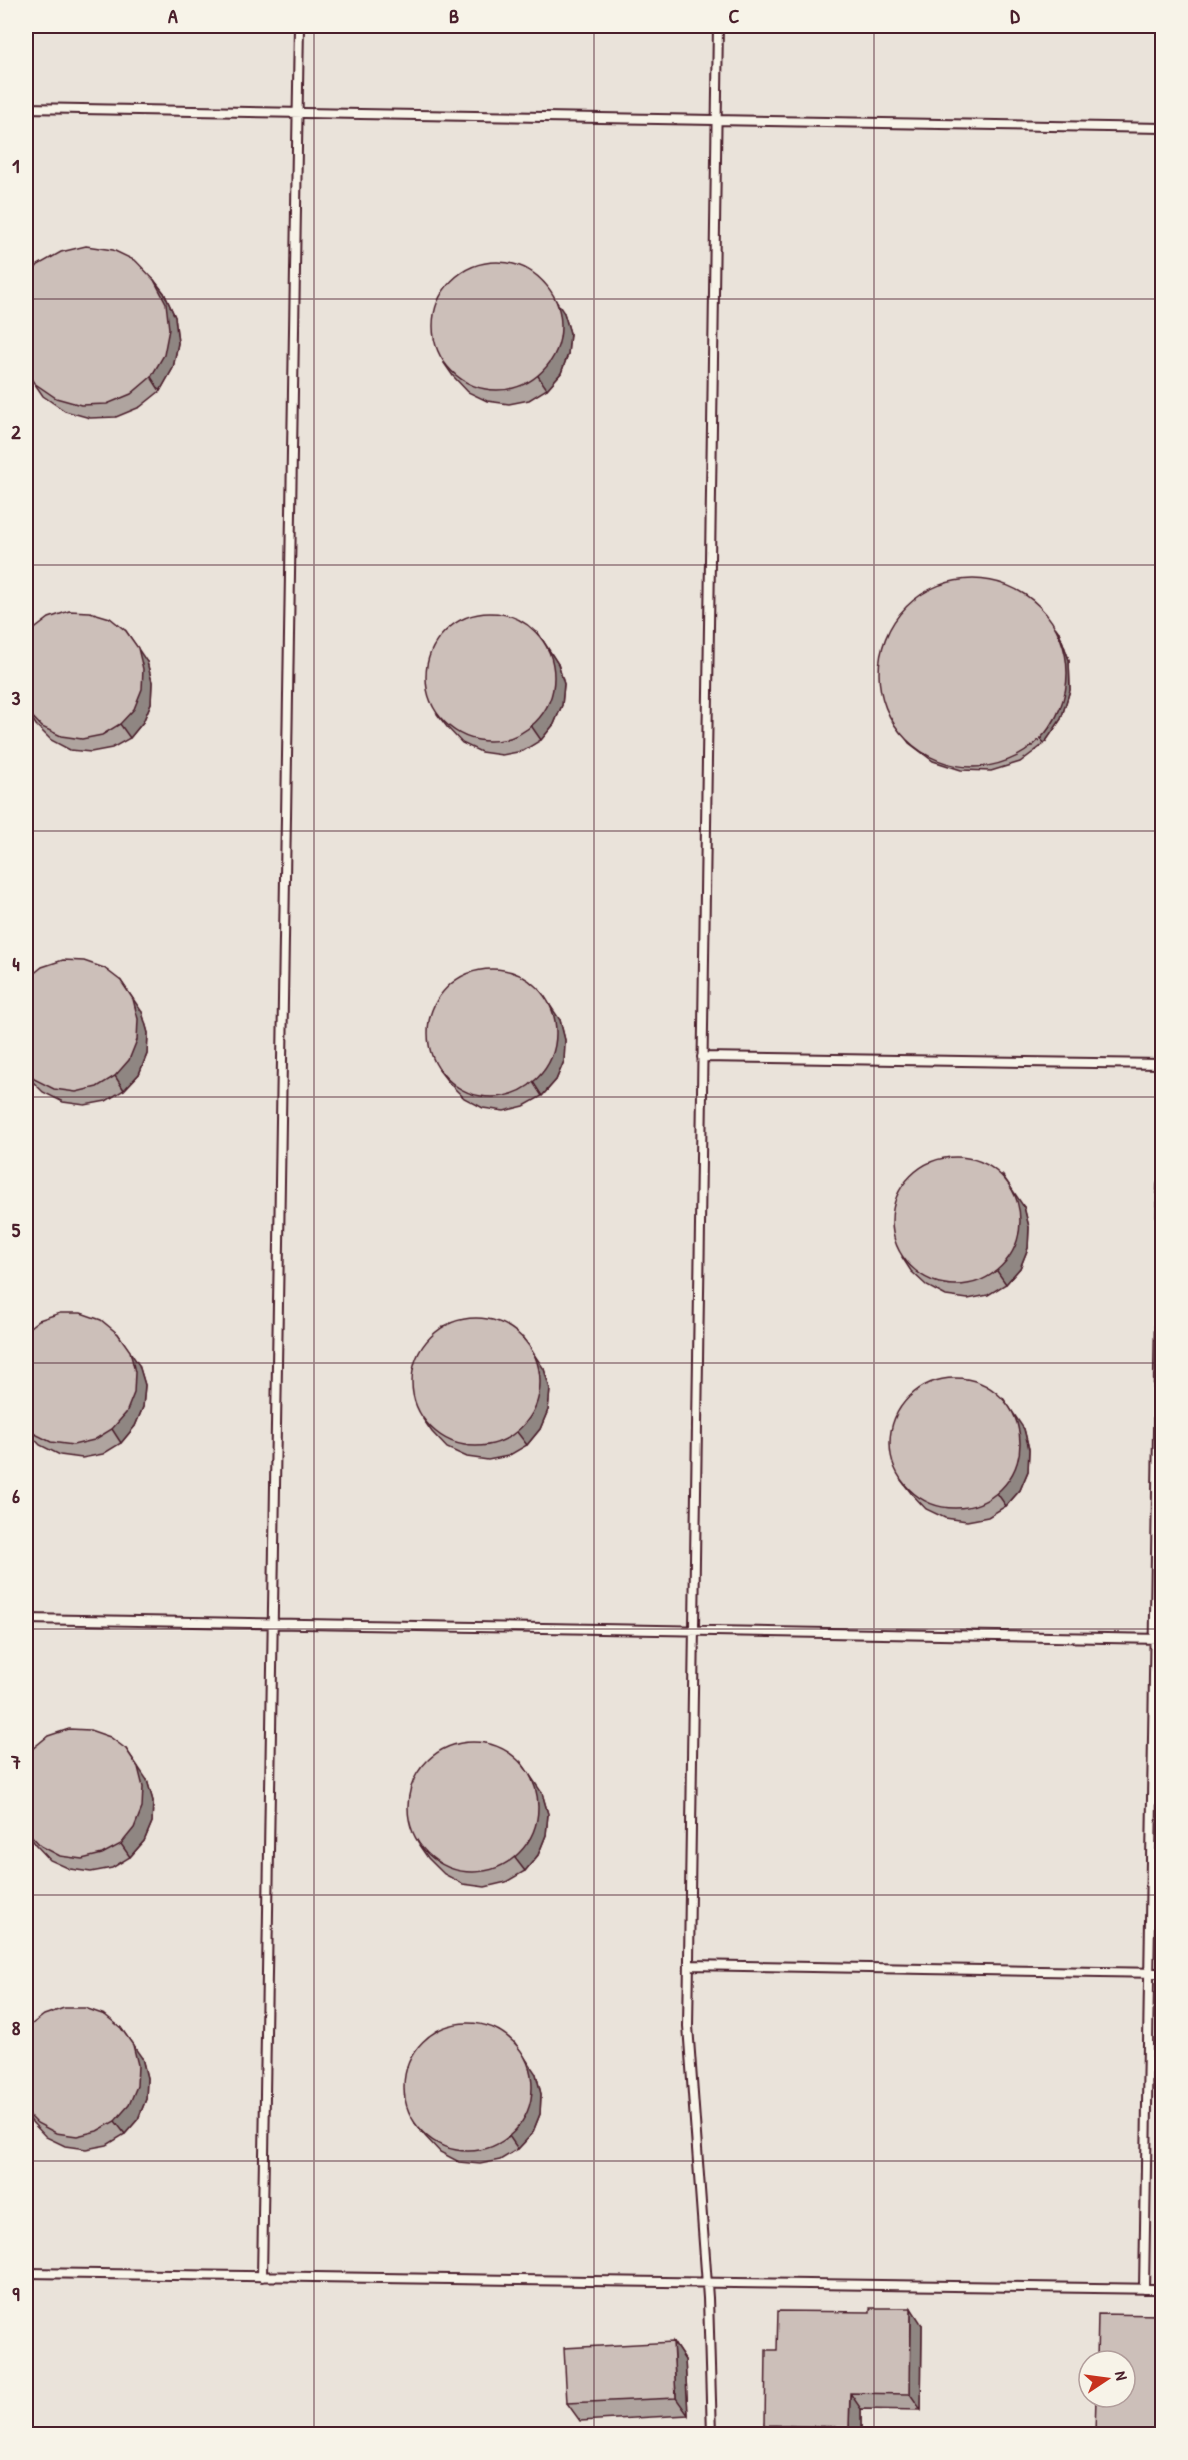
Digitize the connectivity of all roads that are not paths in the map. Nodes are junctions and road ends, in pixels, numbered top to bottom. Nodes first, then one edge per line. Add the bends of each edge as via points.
1 (299, 26) edge
2 (718, 26) edge
3 (26, 108) edge
4 (298, 113) junction
5 (716, 120) junction
6 (1162, 128) edge
7 (702, 1057) junction
8 (1162, 1064) edge
9 (1162, 1185) edge
10 (26, 1620) edge
11 (273, 1624) junction
12 (694, 1631) junction
13 (1159, 1639) edge
14 (689, 1965) junction
15 (1149, 1973) junction
16 (1162, 1973) edge
17 (26, 2273) edge
18 (262, 2277) junction
19 (707, 2283) junction
20 (1144, 2289) junction
21 (1162, 2289) edge
22 (712, 2434) edge

1 - 4 lane
2 - 5 lane
3 - 4 lane
4 - 5 lane
4 - 11 lane
5 - 6 lane
5 - 7 lane
7 - 8 lane
7 - 12 lane
9 - 13 lane
10 - 11 lane
11 - 12 lane
11 - 18 lane
12 - 13 lane
12 - 14 lane
13 - 15 lane
14 - 15 lane
14 - 19 lane via 690,2066
15 - 16 lane
15 - 20 lane
17 - 18 lane
18 - 19 lane
19 - 20 lane
19 - 22 lane
20 - 21 lane

